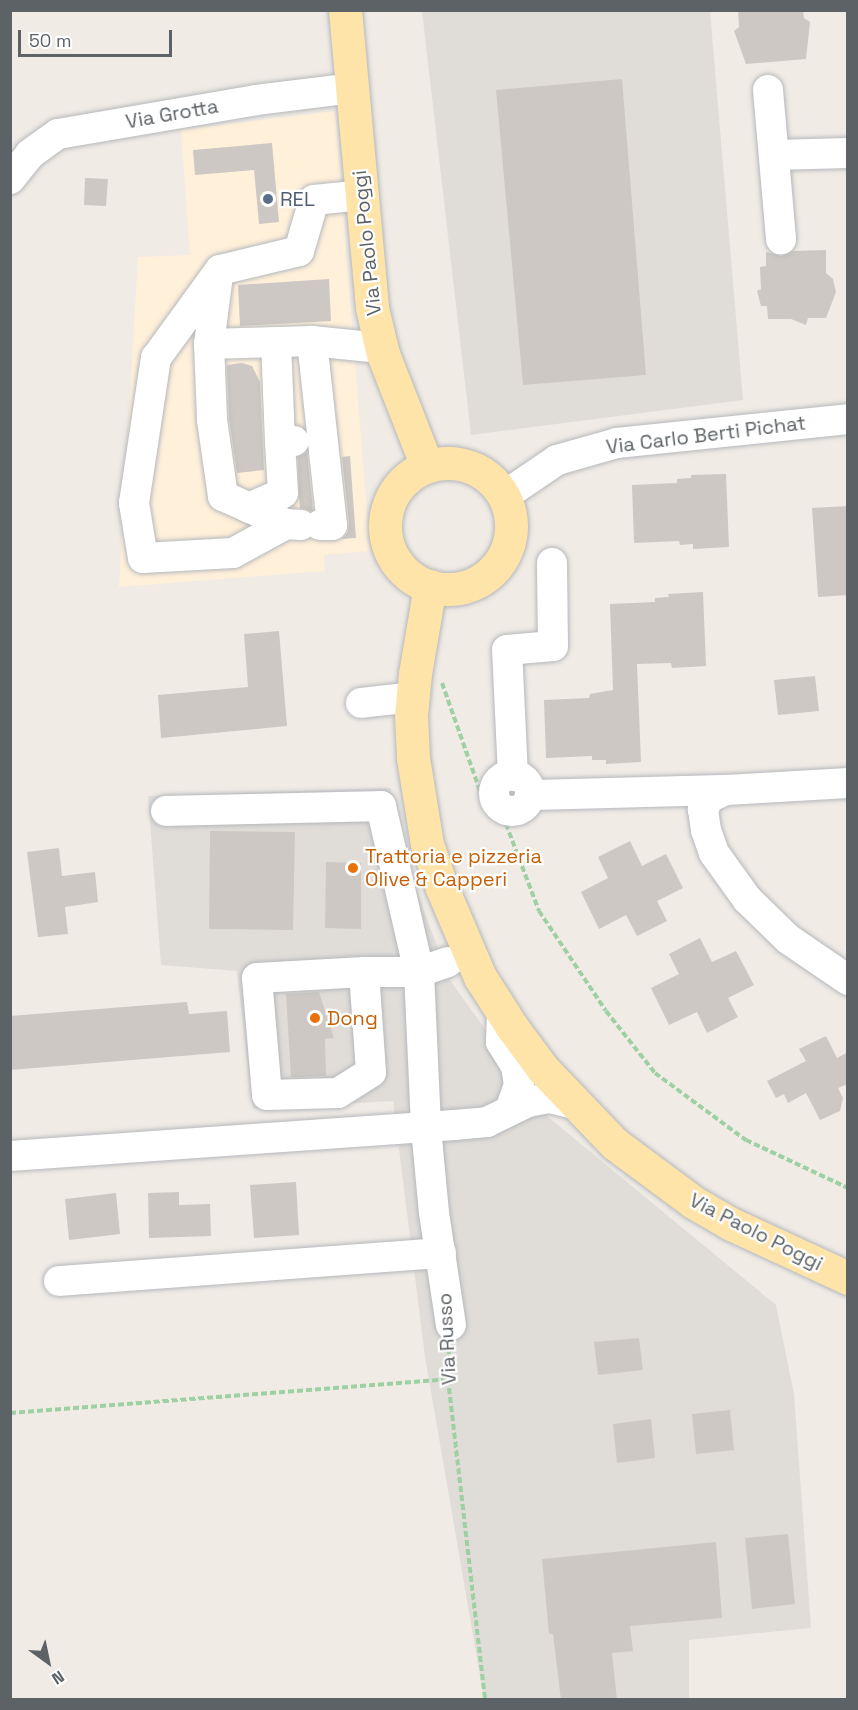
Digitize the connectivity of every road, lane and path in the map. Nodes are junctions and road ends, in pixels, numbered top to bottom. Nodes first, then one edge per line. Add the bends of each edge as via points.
1 (345, 10) edge
2 (352, 88) junction
3 (768, 90) dead end
4 (848, 153) edge
5 (774, 154) junction
6 (10, 179) edge
7 (362, 195) junction
8 (781, 238) dead end
9 (219, 272) junction
10 (312, 341) junction
11 (276, 342) junction
12 (209, 344) junction
13 (381, 348) junction
14 (848, 419) edge
15 (303, 440) junction
16 (427, 466) junction
17 (504, 496) junction
18 (249, 508) junction
19 (302, 525) junction
20 (552, 563) dead end
21 (430, 586) junction
22 (414, 686) junction
23 (361, 703) dead end
24 (848, 783) edge
25 (726, 790) junction
26 (166, 811) dead end
27 (448, 962) dead end
28 (364, 972) junction
29 (419, 972) junction
30 (848, 980) edge
31 (502, 1012) junction
32 (575, 1104) junction
33 (510, 1110) junction
34 (426, 1128) junction
35 (10, 1156) edge
36 (848, 1188) edge
37 (441, 1253) junction
38 (848, 1278) edge
39 (59, 1281) dead end
40 (451, 1325) joint
41 (448, 1379) junction
42 (10, 1413) edge
43 (485, 1700) edge

1 - 2 main road, Via Paolo Poggi
2 - 6 street, Via Grotta via 58,134 30,154
2 - 7 main road, Via Paolo Poggi
3 - 5 street
4 - 5 street
5 - 8 street
7 - 9 street via 314,200 299,251
7 - 13 main road, Via Paolo Poggi via 372,308
9 - 12 street
9 - 19 street via 156,358 134,503 143,558 233,553
10 - 11 street
10 - 13 street
10 - 15 street
11 - 12 street
11 - 15 street
12 - 18 street via 212,420 223,496
13 - 16 main road, Via Paolo Poggi
14 - 17 street, Via Carlo Berti Pichat via 616,443 557,460
15 - 18 street via 283,493
15 - 19 street via 332,525
16 - 17 main road via 456,463 471,467 496,484
16 - 21 main road via 394,493 387,513 386,534 392,555 405,572
17 - 21 main road via 511,516 510,537 503,557 489,574 471,585 450,589
18 - 19 street
20 - 25 street via 553,646 507,650 521,785
21 - 22 main road, Via Paolo Poggi
22 - 23 street
22 - 31 main road, Via Paolo Poggi via 413,758 428,844 462,939
22 - 36 path via 440,678 486,808 506,824 539,911 606,1011 655,1073 746,1140
24 - 25 street
25 - 30 street via 709,798 703,809 714,853 747,899 788,939
26 - 29 street, Via Russo via 381,807
27 - 29 street
28 - 28 street via 257,978 267,1095 338,1093 371,1072
28 - 29 street
29 - 34 street, Via Russo
31 - 32 main road, Via Paolo Poggi via 543,1069
31 - 33 street via 501,1042 516,1066 519,1085
32 - 33 street via 549,1098
32 - 38 main road, Via Paolo Poggi via 615,1144 693,1202 731,1224
33 - 34 street via 487,1122
34 - 35 street
34 - 37 street, Via Russo
37 - 39 street
37 - 40 street, Via Russo
40 - 41 path, Via Russo
41 - 42 path
41 - 43 path, Via Russo

